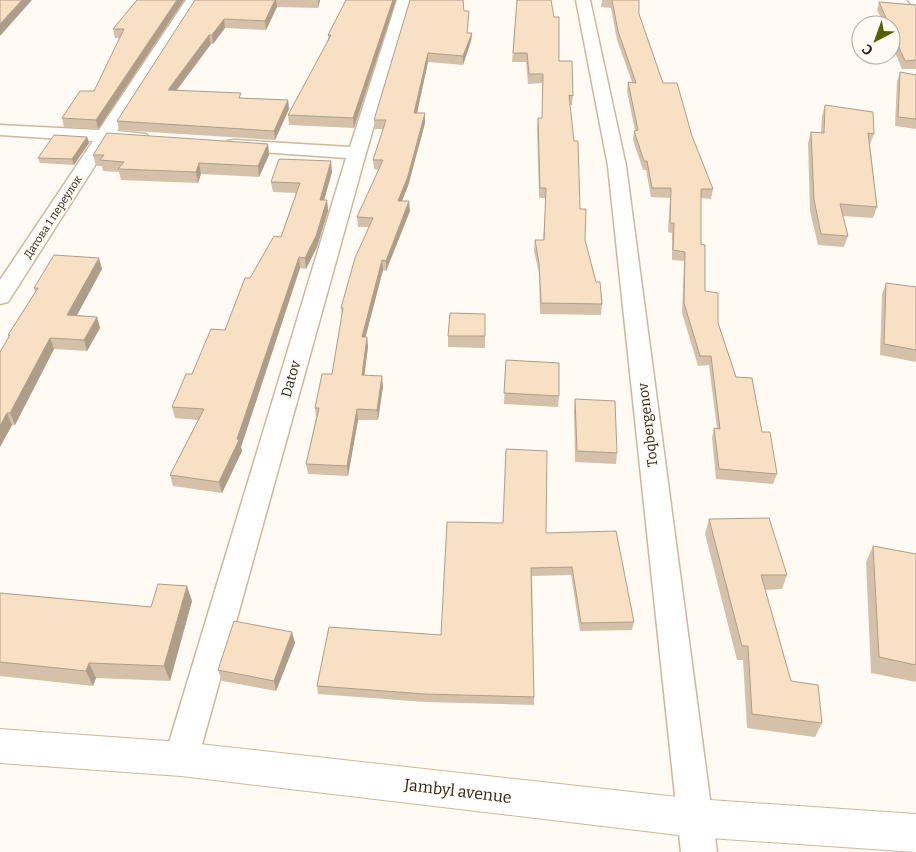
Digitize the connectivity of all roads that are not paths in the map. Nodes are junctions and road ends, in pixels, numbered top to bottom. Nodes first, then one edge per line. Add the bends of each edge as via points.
1 (193, 0) edge
2 (404, 0) edge
3 (582, 0) edge
4 (0, 130) edge
5 (106, 136) junction
6 (154, 139) edge
7 (222, 144) edge
8 (357, 153) junction
9 (0, 297) edge
10 (0, 746) edge
11 (181, 760) junction
12 (916, 833) edge
13 (697, 835) edge

1 - 5 street, Датова 1 переулок
2 - 8 street, Datov
3 - 13 street, Toqbergenov via 617,166
4 - 5 street
5 - 6 street
5 - 9 street, Датова 1 переулок
7 - 8 street
8 - 11 street, Datov
10 - 11 main road, Jambyl avenue
11 - 13 main road, Jambyl avenue
12 - 13 main road, Jambyl avenue

